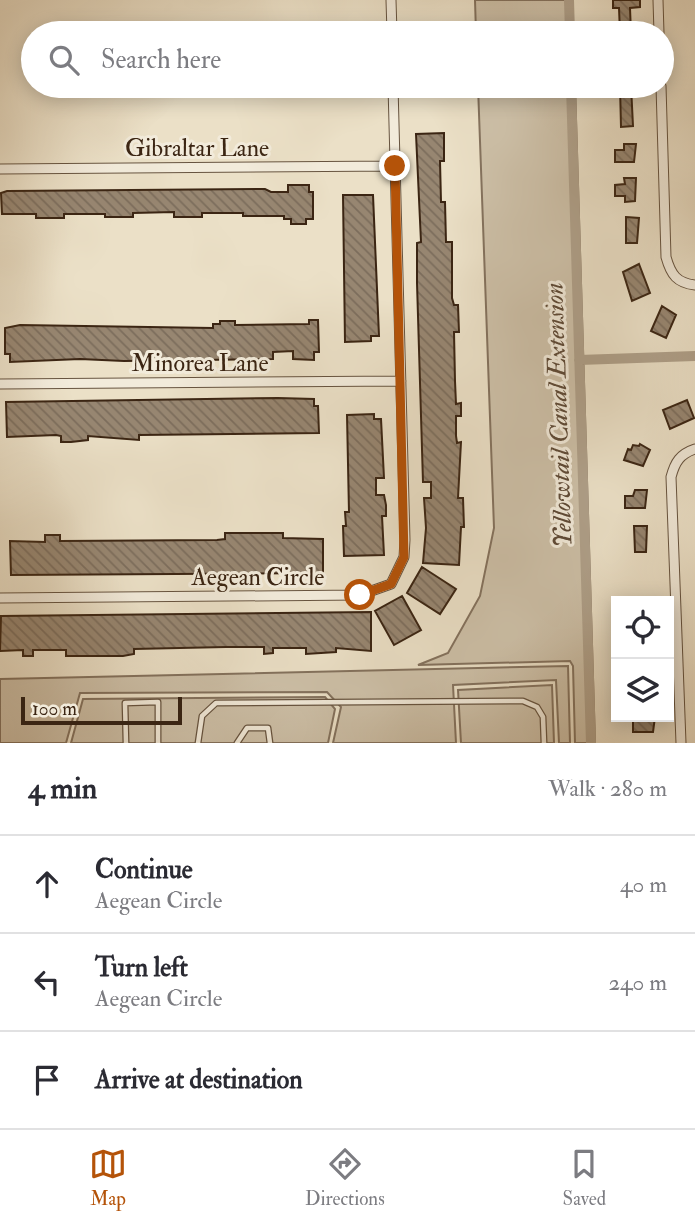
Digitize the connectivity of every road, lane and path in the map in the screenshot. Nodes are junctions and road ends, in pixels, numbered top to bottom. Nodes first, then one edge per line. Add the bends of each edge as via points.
1 (391, 0) edge
2 (658, 0) edge
3 (391, 21) edge
4 (659, 21) edge
5 (393, 98) edge
6 (661, 98) edge
7 (395, 166) junction
8 (0, 169) edge
9 (695, 285) edge
10 (401, 381) junction
11 (0, 384) edge
12 (695, 449) edge
13 (0, 598) edge
14 (126, 743) edge
15 (158, 743) edge
16 (198, 743) edge
17 (237, 743) edge
18 (270, 743) edge
19 (544, 743) edge
20 (681, 743) edge

1 - 3 street
2 - 4 street
5 - 7 street, Aegean Circle
6 - 9 street via 667,257 671,273 682,284
7 - 8 street, Gibraltar Lane
7 - 10 street, Aegean Circle
10 - 11 street, Minorea Lane
10 - 13 street, Aegean Circle via 405,549 391,584 360,595
12 - 20 street via 683,453 671,477
14 - 15 lane via 125,702 158,702
16 - 19 lane via 202,716 216,704 474,699 523,701 537,707 543,717
17 - 18 lane via 247,728 268,728

